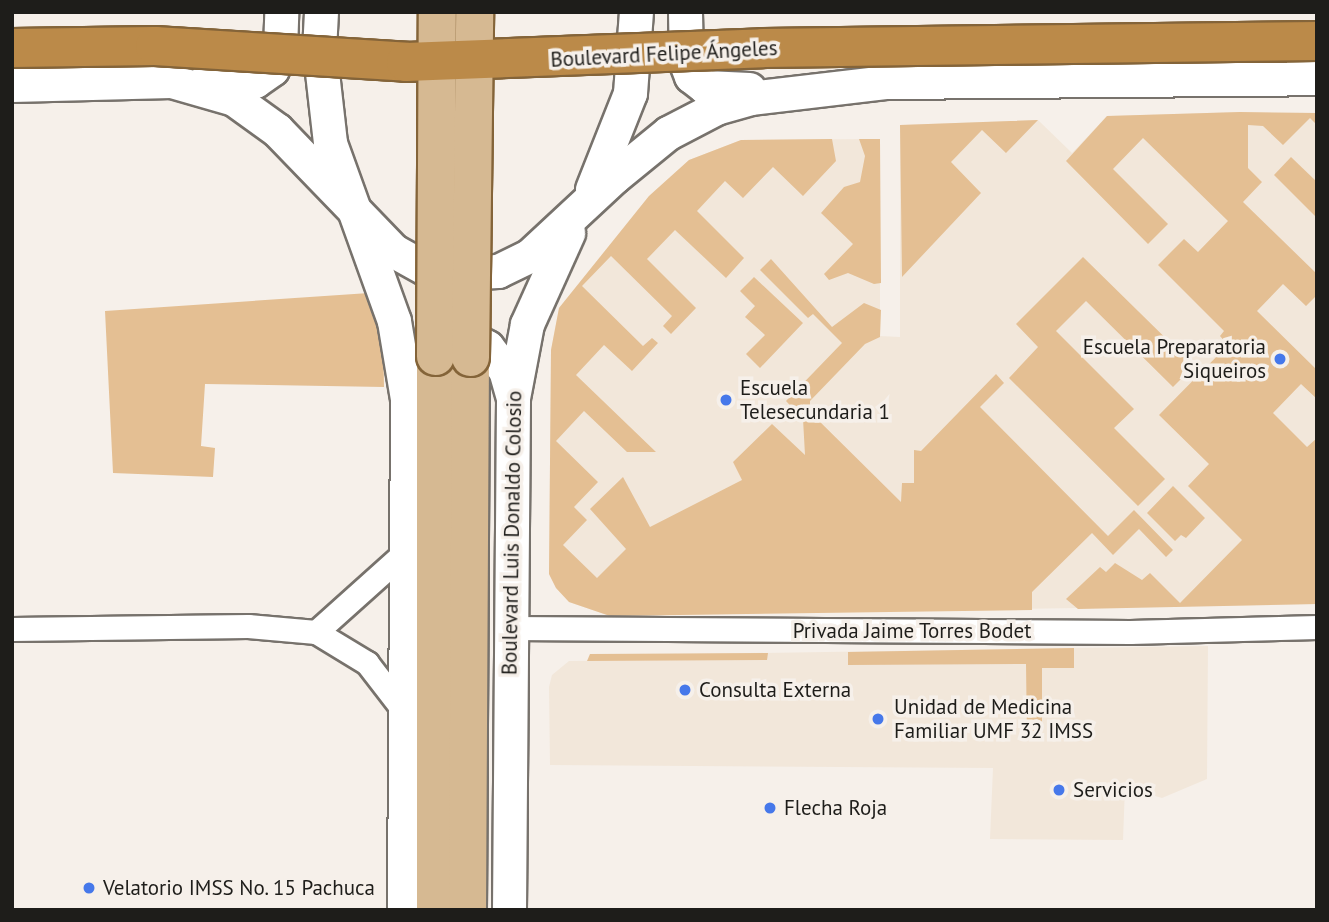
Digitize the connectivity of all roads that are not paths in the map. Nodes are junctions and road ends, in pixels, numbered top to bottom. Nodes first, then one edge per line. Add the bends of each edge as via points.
1 (282, 12) edge
2 (321, 12) edge
3 (437, 12) edge
4 (474, 12) edge
5 (636, 12) edge
6 (685, 12) edge
7 (1317, 41) edge
8 (12, 48) edge
9 (1317, 78) edge
10 (171, 80) junction
11 (12, 85) edge
12 (793, 92) junction
13 (583, 206) junction
14 (353, 212) junction
15 (513, 398) junction
16 (407, 399) junction
17 (404, 553) junction
18 (1317, 626) edge
19 (508, 628) junction
20 (12, 629) edge
21 (316, 632) junction
22 (404, 711) junction
23 (404, 910) edge
24 (435, 910) edge
25 (467, 910) edge
26 (509, 910) edge

1 - 10 main road via 280,50 272,69 255,81
2 - 14 main road via 319,46 330,143
3 - 24 main road, bridge
4 - 25 main road, Boulevard Luis Donaldo Colosio, bridge
5 - 13 main road, Boulevard Luis Donaldo Colosio via 630,93
6 - 12 main road via 686,63 691,76 705,87
7 - 8 highway, Boulevard Felipe Ángeles, bridge via 763,48 406,62 155,46
9 - 12 main road via 887,82
10 - 11 main road
10 - 14 main road via 234,99 251,110 283,136
12 - 13 main road via 716,108 684,123
13 - 14 main road via 530,256 498,271 455,273 425,268 394,251
13 - 15 main road, Boulevard Luis Donaldo Colosio via 534,305
14 - 16 main road via 394,321
15 - 16 main road via 497,357 474,340 454,340 424,362
15 - 19 main road, Boulevard Luis Donaldo Colosio
16 - 17 main road
17 - 21 street
17 - 22 main road
18 - 19 street, Privada Jaime Torres Bodet via 1129,632
19 - 26 main road, Boulevard Luis Donaldo Colosio
20 - 21 street via 248,626
21 - 22 street via 367,663
22 - 23 main road

